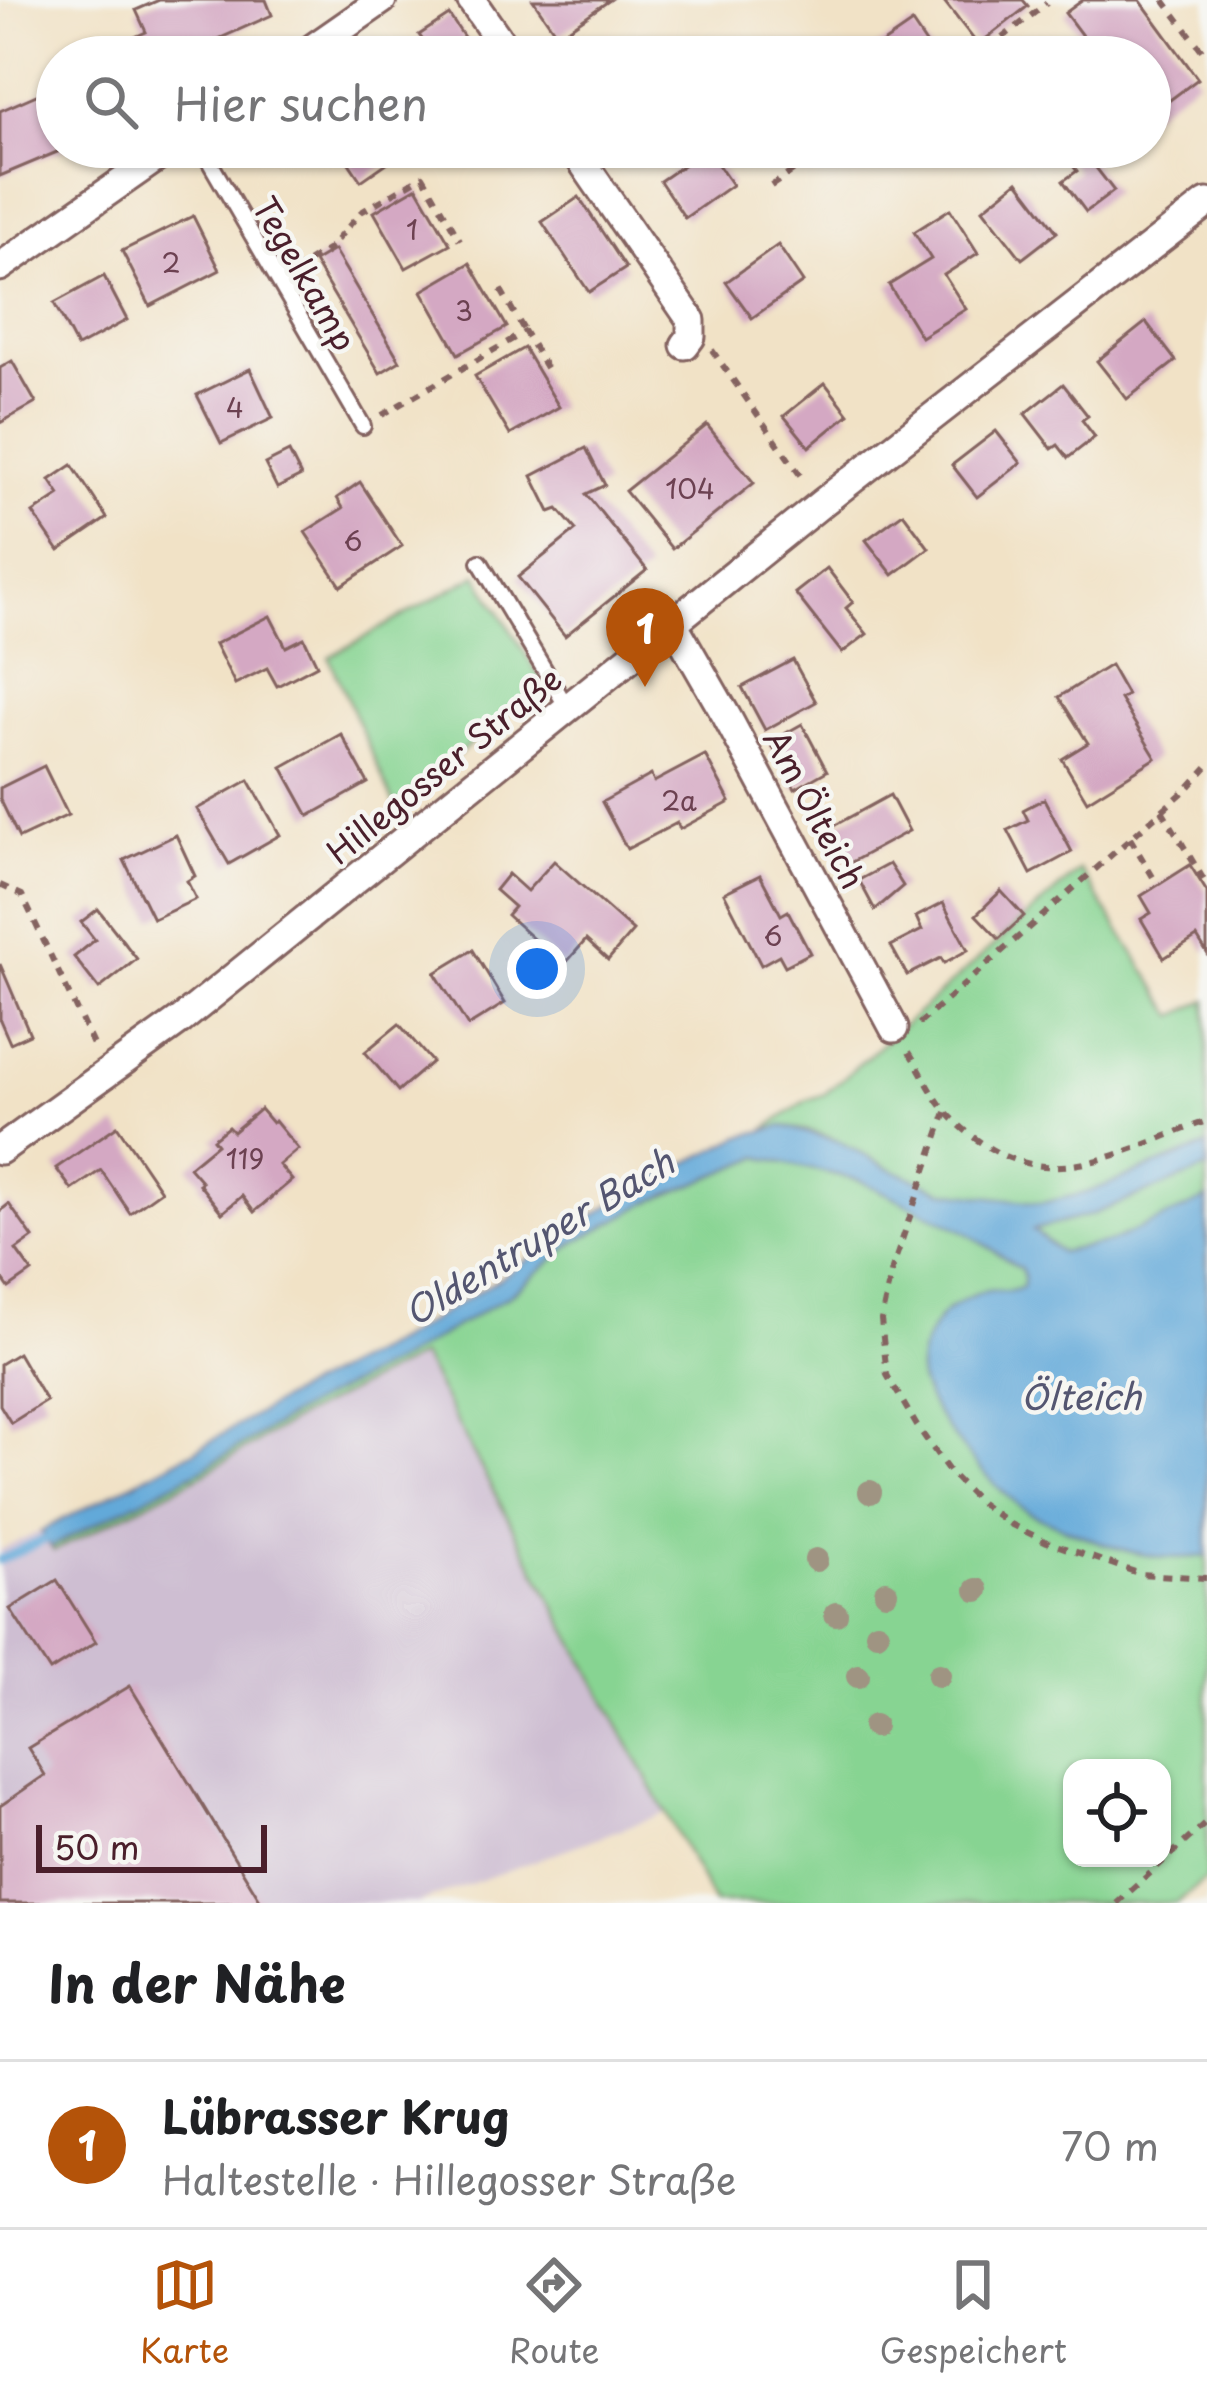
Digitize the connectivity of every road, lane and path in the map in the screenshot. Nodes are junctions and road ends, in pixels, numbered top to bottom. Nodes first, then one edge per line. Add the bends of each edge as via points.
1 (382, 0) edge
2 (471, 0) edge
3 (1164, 0) edge
4 (1047, 1) edge
5 (331, 36) edge
6 (496, 36) edge
7 (1004, 36) edge
8 (1207, 57) edge
9 (142, 168) edge
10 (213, 168) edge
11 (585, 168) edge
12 (797, 168) edge
13 (771, 186) dead end
14 (1207, 203) edge
15 (460, 240) dead end
16 (0, 267) edge
17 (279, 279) junction
18 (501, 290) dead end
19 (525, 332) junction
20 (688, 333) joint
21 (548, 371) dead end
22 (363, 426) joint
23 (803, 480) dead end
24 (480, 562) dead end
25 (673, 623) junction
26 (568, 709) junction
27 (1207, 767) edge
28 (1162, 810) junction
29 (1130, 838) junction
30 (1156, 882) dead end
31 (1207, 884) edge
32 (0, 885) edge
33 (904, 1031) junction
34 (94, 1048) dead end
35 (946, 1112) junction
36 (1207, 1121) edge
37 (0, 1150) edge
38 (1207, 1578) edge
39 (1207, 1822) edge
40 (1117, 1903) edge

1 - 5 street
2 - 6 street
3 - 8 path
4 - 7 path
9 - 16 street
10 - 17 lane, Tegelkamp
11 - 20 street
12 - 13 path
14 - 25 street, Hillegosser Straße
15 - 17 path via 424,176 361,212 329,249
17 - 22 lane, Tegelkamp
18 - 19 path
19 - 21 path
19 - 22 path
20 - 23 path
24 - 26 lane
25 - 26 street, Hillegosser Straße
25 - 33 street, Am Ölteich
26 - 37 street, Hillegosser Straße via 182,1019
27 - 28 path
28 - 29 path
28 - 31 path
29 - 30 path
29 - 33 path
32 - 34 path via 22,895
33 - 35 path
35 - 36 path via 983,1145 1049,1168 1092,1162
35 - 38 path via 881,1320 887,1376 951,1474 1010,1524 1141,1574
39 - 40 path

